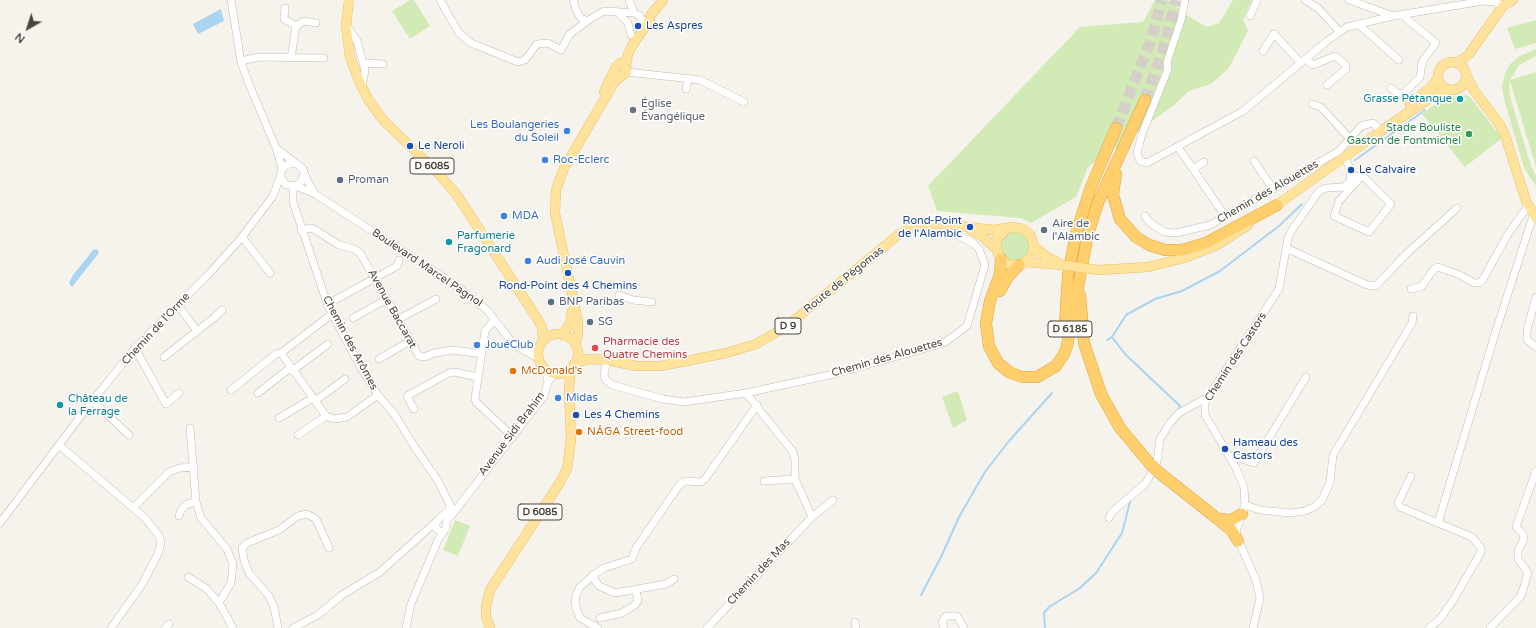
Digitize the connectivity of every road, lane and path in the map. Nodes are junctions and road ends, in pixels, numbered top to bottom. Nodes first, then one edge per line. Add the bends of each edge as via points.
1 (231, 0) edge
2 (349, 0) edge
3 (440, 0) edge
4 (574, 0) edge
5 (629, 0) edge
6 (663, 0) edge
7 (1185, 0) edge
8 (1257, 0) edge
9 (1305, 0) edge
10 (1349, 0) edge
11 (1513, 0) edge
12 (1503, 6) junction
13 (285, 8) dead end
14 (616, 10) junction
15 (634, 13) junction
16 (1402, 15) junction
17 (1250, 16) dead end
18 (1393, 16) junction
19 (647, 18) junction
20 (587, 21) junction
21 (316, 23) dead end
22 (1358, 24) junction
23 (296, 26) junction
24 (346, 26) junction
25 (1340, 31) junction
26 (632, 34) junction
27 (1263, 51) dead end
28 (1469, 54) junction
29 (291, 58) junction
30 (324, 58) dead end
31 (241, 60) junction
32 (1399, 60) dead end
33 (1303, 61) junction
34 (363, 63) junction
35 (1458, 63) junction
36 (383, 64) dead end
37 (622, 69) junction
38 (1466, 73) junction
39 (688, 78) junction
40 (1438, 78) junction
41 (1327, 85) dead end
42 (1463, 86) junction
43 (362, 87) junction
44 (1391, 88) dead end
45 (1473, 89) junction
46 (686, 90) dead end
47 (1447, 90) junction
48 (1145, 100) tunnel mouth
49 (744, 102) dead end
50 (1312, 104) dead end
51 (1134, 125) junction
52 (1116, 128) tunnel mouth
53 (1381, 131) junction
54 (1350, 139) junction
55 (1178, 147) junction
56 (276, 148) junction
57 (1344, 157) junction
58 (1254, 161) dead end
59 (1204, 162) dead end
60 (297, 164) junction
61 (1193, 169) junction
62 (282, 171) junction
63 (304, 172) junction
64 (1352, 176) junction
65 (1360, 178) junction
66 (293, 186) junction
67 (1273, 189) junction
68 (315, 194) junction
69 (273, 196) junction
70 (1277, 205) junction
71 (1528, 206) junction
72 (1457, 208) dead end
73 (1145, 216) dead end
74 (1226, 216) junction
75 (1535, 217) edge
76 (962, 226) junction
77 (1007, 229) junction
78 (301, 230) junction
79 (959, 236) dead end
80 (242, 237) junction
81 (1034, 246) junction
82 (1286, 248) junction
83 (996, 249) junction
84 (1001, 259) junction
85 (399, 260) dead end
86 (1023, 263) junction
87 (1062, 265) junction
88 (270, 273) dead end
89 (375, 277) junction
90 (1079, 279) junction
91 (1411, 290) dead end
92 (571, 292) junction
93 (619, 295) dead end
94 (1536, 297) edge
95 (387, 299) junction
96 (436, 299) dead end
97 (335, 300) dead end
98 (652, 302) dead end
99 (178, 305) junction
100 (222, 310) dead end
101 (332, 314) junction
102 (1412, 316) dead end
103 (353, 318) dead end
104 (399, 319) junction
105 (494, 320) junction
106 (542, 327) junction
107 (197, 331) junction
108 (559, 334) junction
109 (410, 341) junction
110 (328, 344) dead end
111 (541, 344) junction
112 (1536, 347) edge
113 (136, 348) junction
114 (576, 348) junction
115 (529, 352) junction
116 (281, 353) junction
117 (482, 354) junction
118 (164, 357) dead end
119 (538, 358) junction
120 (379, 359) dead end
121 (587, 359) junction
122 (607, 360) junction
123 (573, 366) junction
124 (545, 368) junction
125 (291, 370) junction
126 (556, 373) junction
127 (478, 377) junction
128 (1306, 377) dead end
129 (345, 379) dead end
130 (548, 382) junction
131 (569, 388) junction
132 (231, 390) dead end
133 (179, 393) dead end
134 (258, 393) dead end
135 (746, 393) junction
136 (378, 395) junction
137 (1208, 397) junction
138 (314, 400) junction
139 (92, 401) junction
140 (757, 405) junction
141 (414, 409) dead end
142 (326, 416) junction
143 (279, 418) dead end
144 (190, 428) dead end
145 (508, 432) dead end
146 (129, 435) dead end
147 (298, 435) dead end
148 (58, 445) junction
149 (1231, 459) junction
150 (194, 467) junction
151 (1536, 471) edge
152 (1411, 476) dead end
153 (795, 479) junction
154 (764, 481) dead end
155 (473, 485) junction
156 (833, 500) dead end
157 (196, 502) junction
158 (451, 507) junction
159 (133, 508) junction
160 (1243, 510) junction
161 (179, 516) dead end
162 (812, 517) junction
163 (1109, 518) dead end
164 (1218, 519) junction
165 (0, 523) edge
166 (1438, 523) junction
167 (441, 525) junction
168 (1238, 541) junction
169 (329, 548) dead end
170 (592, 576) junction
171 (188, 577) dead end
172 (674, 579) dead end
173 (636, 590) junction
174 (219, 603) junction
175 (600, 618) dead end
176 (111, 628) edge
177 (233, 628) edge
178 (278, 628) edge
179 (293, 628) edge
180 (406, 628) edge
181 (490, 628) edge
182 (598, 628) edge
183 (707, 628) edge
184 (944, 628) edge
185 (964, 628) edge
186 (1253, 628) edge
187 (1429, 628) edge
188 (1490, 628) edge

1 - 31 street
2 - 24 main road, D 6085
3 - 20 street via 459,33 471,43 518,62 525,60 539,44 548,43 561,50 570,34
4 - 20 street via 577,12
5 - 15 street
6 - 19 main road
7 - 55 street via 1167,62 1168,69 1137,153 1140,161 1147,163
8 - 17 street
9 - 25 street via 1318,8
10 - 18 street
11 - 12 main road
12 - 16 street via 1483,1
12 - 28 main road
13 - 23 street via 284,19
14 - 15 street
14 - 20 street via 604,11
14 - 26 street via 626,19
15 - 19 street
16 - 18 street
16 - 44 street via 1436,43 1422,62 1420,77 1404,93 1398,94
18 - 22 street
19 - 26 main road
19 - 37 main road via 650,20 628,54
21 - 23 street via 304,21
22 - 25 street
22 - 32 street
23 - 29 street
24 - 34 street via 357,41
24 - 43 main road, D 6085 via 350,57
25 - 33 street
26 - 37 main road via 623,52
27 - 33 street via 1274,34
28 - 35 main road
28 - 38 main road
29 - 30 street
29 - 31 street via 259,57
31 - 56 street
33 - 41 street via 1314,65 1335,56 1339,57 1346,65 1346,70
33 - 55 street via 1243,111
34 - 36 street
34 - 43 street via 365,77
35 - 38 main road
35 - 40 main road via 1450,62 1443,65
37 - 39 street
37 - 92 main road via 564,168 556,190 555,209
38 - 42 main road
38 - 45 main road
39 - 46 street
39 - 49 street via 700,80
40 - 47 main road
40 - 53 main road via 1427,91
42 - 45 main road
42 - 47 main road via 1456,90
43 - 106 main road, D 6085 via 384,121 457,195
45 - 71 main road via 1505,135
47 - 53 main road via 1436,94
48 - 51 highway, D 6185
50 - 54 street via 1321,106
51 - 70 highway, D 6185 via 1118,166 1113,195 1120,219 1144,242 1158,248 1174,250 1202,244
51 - 90 highway, D 6185 via 1098,204 1088,234
52 - 86 highway via 1091,187 1076,233 1068,275 1061,344 1052,362 1034,372 1020,371 1010,366 1000,357 992,338 991,321 997,296 1007,278
53 - 54 street, Chemin des Alouettes via 1373,124 1366,124 1355,131
53 - 57 main road
54 - 67 street, Chemin des Alouettes via 1339,152
55 - 61 street
56 - 60 street
56 - 62 street
57 - 64 street
57 - 70 main road
58 - 67 street
59 - 61 street
60 - 62 street via 288,164
60 - 63 street
61 - 74 street
62 - 66 street via 283,182
62 - 69 street, Chemin de l'Orme
63 - 66 street via 302,181
63 - 68 street
64 - 65 street
64 - 82 street, Chemin des Castors via 1344,187 1326,188 1315,196 1292,230
65 - 65 street via 1364,177 1391,204 1369,232 1334,216 1339,201
66 - 68 street, Boulevard Marcel Pagnol
66 - 69 street, Chemin de l'Orme
66 - 78 street, Chemin des Arômes via 293,202
67 - 74 street, Chemin des Alouettes
68 - 105 street, Boulevard Marcel Pagnol via 454,284 480,304
69 - 80 street, Chemin de l'Orme
70 - 87 main road, bridge via 1232,236 1201,253 1148,267 1099,270
71 - 75 main road
71 - 91 street via 1508,234 1479,284 1438,267 1422,286
72 - 82 street via 1405,255 1376,286 1367,285
73 - 74 street, Chemin des Alouettes via 1149,222 1164,232 1176,232 1210,225
75 - 166 street via 1494,337
76 - 77 main road, D 9
76 - 83 main road, D 9 via 982,236
76 - 122 main road, Route de Pégomas / D 9 via 923,224 909,228 787,326 756,344 661,366 636,366
77 - 81 main road via 1018,227 1028,232
77 - 83 main road via 998,237
78 - 89 street, Avenue Baccarat via 312,224 339,245 354,249 360,253
78 - 101 street, Chemin des Arômes
79 - 135 street, Chemin des Alouettes via 979,249 985,265 972,303 969,321 962,331 944,343 908,354 834,374
80 - 88 street
80 - 99 street, Chemin de l'Orme
81 - 86 main road via 1031,257
81 - 87 main road
82 - 137 street, Chemin des Castors via 1279,289
83 - 84 main road
84 - 86 main road via 1009,265
84 - 90 highway, D 6185 via 1000,274 987,316 987,341 998,363 1009,372 1022,377 1044,374 1056,366 1064,354
85 - 89 street via 397,266
86 - 87 main road
89 - 95 street, Avenue Baccarat
89 - 97 street
90 - 164 highway, D 6185 via 1084,342 1101,394 1120,428 1154,468
92 - 108 main road via 572,320
92 - 114 main road via 578,322
93 - 98 street
94 - 112 street via 1527,330 1527,340
95 - 103 street
95 - 104 street, Avenue Baccarat
96 - 104 street
99 - 107 street
99 - 113 street, Chemin de l'Orme
100 - 107 street
101 - 116 street
101 - 136 street, Chemin des Arômes
102 - 160 street via 1412,323 1333,455 1330,482 1322,500 1305,511 1290,514
104 - 109 street, Avenue Baccarat
105 - 115 street, Boulevard Marcel Pagnol via 514,345
105 - 117 street via 485,331
106 - 108 main road, D 6085
106 - 111 main road, D 6085
107 - 118 street
108 - 111 main road
108 - 114 main road via 572,340
109 - 117 street, Avenue Baccarat via 419,356 425,357 453,350
109 - 120 street
110 - 125 street
111 - 115 street
111 - 119 main road
113 - 133 street via 166,404
113 - 139 street, Chemin de l'Orme
114 - 121 main road
114 - 123 main road
115 - 119 street, Boulevard Marcel Pagnol
116 - 125 street
116 - 132 street via 276,354
117 - 127 street
119 - 124 main road
121 - 122 main road, Route de Pégomas / D 9
121 - 123 main road, D 9
122 - 135 street via 604,374 608,383 663,400 684,402
123 - 126 main road
123 - 131 main road, D 6085
124 - 126 main road
124 - 130 street, Avenue Sidi Brahim
125 - 134 street
125 - 138 street
126 - 130 street, Avenue Sidi Brahim
126 - 131 main road
127 - 141 street via 449,373 407,396
127 - 145 street via 476,402
128 - 149 street via 1254,463 1239,458
129 - 138 street
130 - 155 street, Avenue Sidi Brahim via 544,396
131 - 181 main road, D 6085 via 571,439 567,469 490,590 486,617
135 - 140 street
136 - 142 street via 347,417 334,419
136 - 158 street, Chemin des Arômes via 395,415 433,473
137 - 149 street, Chemin des Castors via 1206,415
137 - 163 street via 1179,413 1170,423 1160,439 1157,462 1146,483 1112,512
138 - 142 street
138 - 143 street
139 - 146 street
139 - 148 street, Chemin de l'Orme
140 - 153 street via 793,452
140 - 170 street via 705,479 701,482 686,481 680,484 636,548 632,560 604,568
142 - 147 street
144 - 150 street
148 - 159 street
148 - 165 street, Chemin de l'Orme
149 - 160 street, Chemin des Castors via 1243,481
150 - 157 street
150 - 159 street via 169,472
151 - 188 street via 1516,527 1524,539 1518,551 1518,559 1528,573 1521,596
152 - 166 street via 1398,503 1400,507
153 - 154 street
153 - 162 street
155 - 158 street, Avenue Sidi Brahim
155 - 167 street, Avenue Sidi Brahim
156 - 162 street, Chemin des Mas
157 - 161 street via 187,504
157 - 174 street via 201,518 227,549 233,564 231,583
158 - 167 street, Avenue Sidi Brahim
159 - 176 street via 153,526 161,544 141,586
160 - 164 highway via 1231,520
160 - 168 street, Chemin des Castors via 1237,528
162 - 183 street, Chemin des Mas
164 - 168 highway, D 6185 via 1232,531
166 - 187 street via 1472,537 1481,548 1481,552 1454,599 1440,619
167 - 179 street via 425,533 380,572 342,595 318,615
167 - 180 street via 438,540 411,604
168 - 186 street, Chemin des Castors via 1256,580 1260,598
169 - 178 street via 316,519 308,514 298,516 279,530 247,543 242,548 250,573 269,596 274,607
170 - 173 street via 599,586 610,591
170 - 182 street via 580,587 575,604 580,618
171 - 174 street via 207,589
172 - 173 street via 666,584
173 - 175 street via 638,601 635,605 622,612
174 - 177 street
184 - 185 street via 942,622 946,616 957,616

